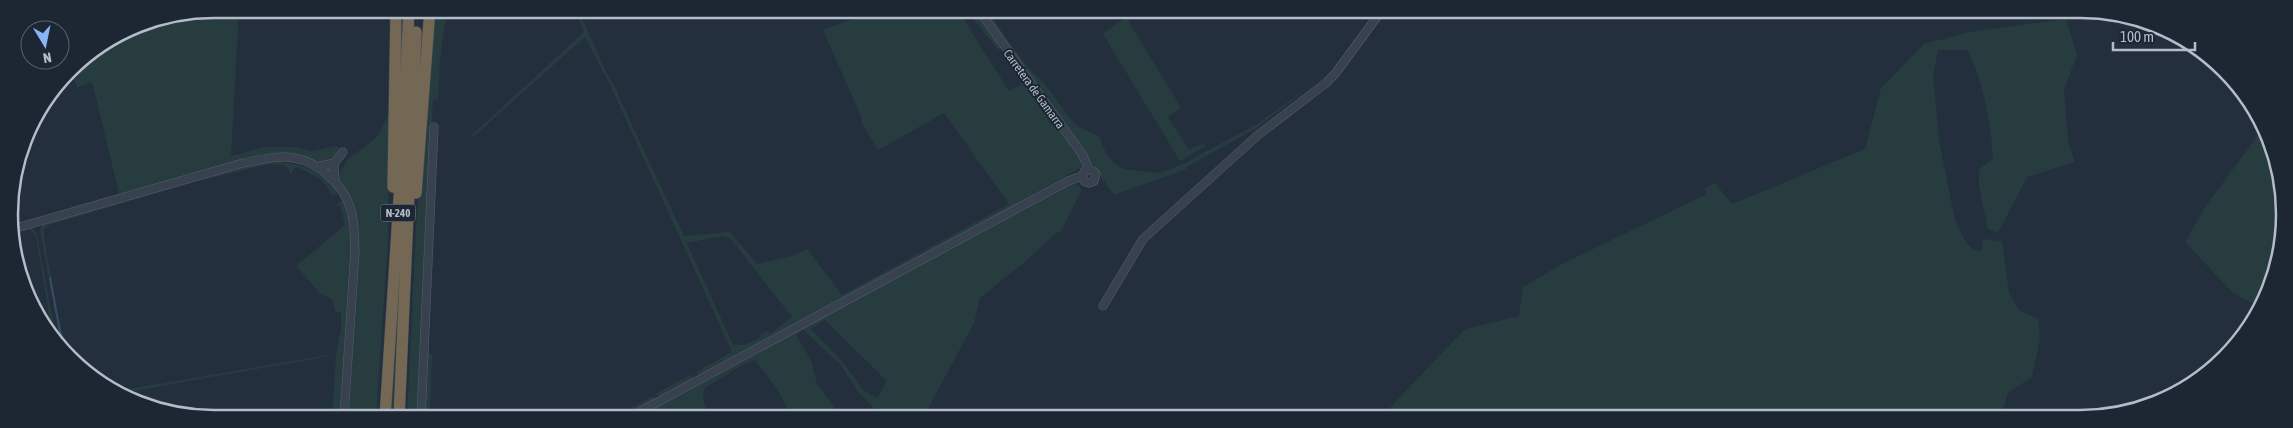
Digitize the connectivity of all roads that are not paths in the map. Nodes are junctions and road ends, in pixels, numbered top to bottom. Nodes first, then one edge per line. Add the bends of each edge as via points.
1 (391, 18) edge
2 (396, 18) edge
3 (408, 18) edge
4 (417, 18) edge
5 (431, 18) edge
6 (984, 18) edge
7 (1379, 18) edge
8 (395, 28) junction
9 (434, 127) dead end
10 (343, 152) dead end
11 (334, 163) junction
12 (316, 167) junction
13 (1089, 169) junction
14 (326, 173) junction
15 (1082, 176) junction
16 (335, 182) junction
17 (18, 228) edge
18 (394, 279) junction
19 (405, 294) junction
20 (1103, 306) dead end
21 (345, 410) edge
22 (386, 410) edge
23 (399, 410) edge
24 (421, 410) edge
25 (643, 410) edge

1 - 8 highway
2 - 8 highway
3 - 18 highway, N-240
4 - 19 highway, N-240
5 - 19 highway via 409,281
6 - 13 street, Carretera de Gamarra via 1082,154
7 - 20 street via 1326,83 1258,135 1143,239
8 - 18 highway via 391,262
9 - 24 street
10 - 11 street
11 - 12 street
11 - 14 street
11 - 16 street
12 - 14 street
12 - 17 street via 295,158 273,157 243,163
13 - 15 street
13 - 15 street via 1096,174 1094,181 1084,181
14 - 16 street
15 - 25 street
16 - 21 street via 350,207 355,250
18 - 22 highway, N-240
19 - 23 highway, N-240

